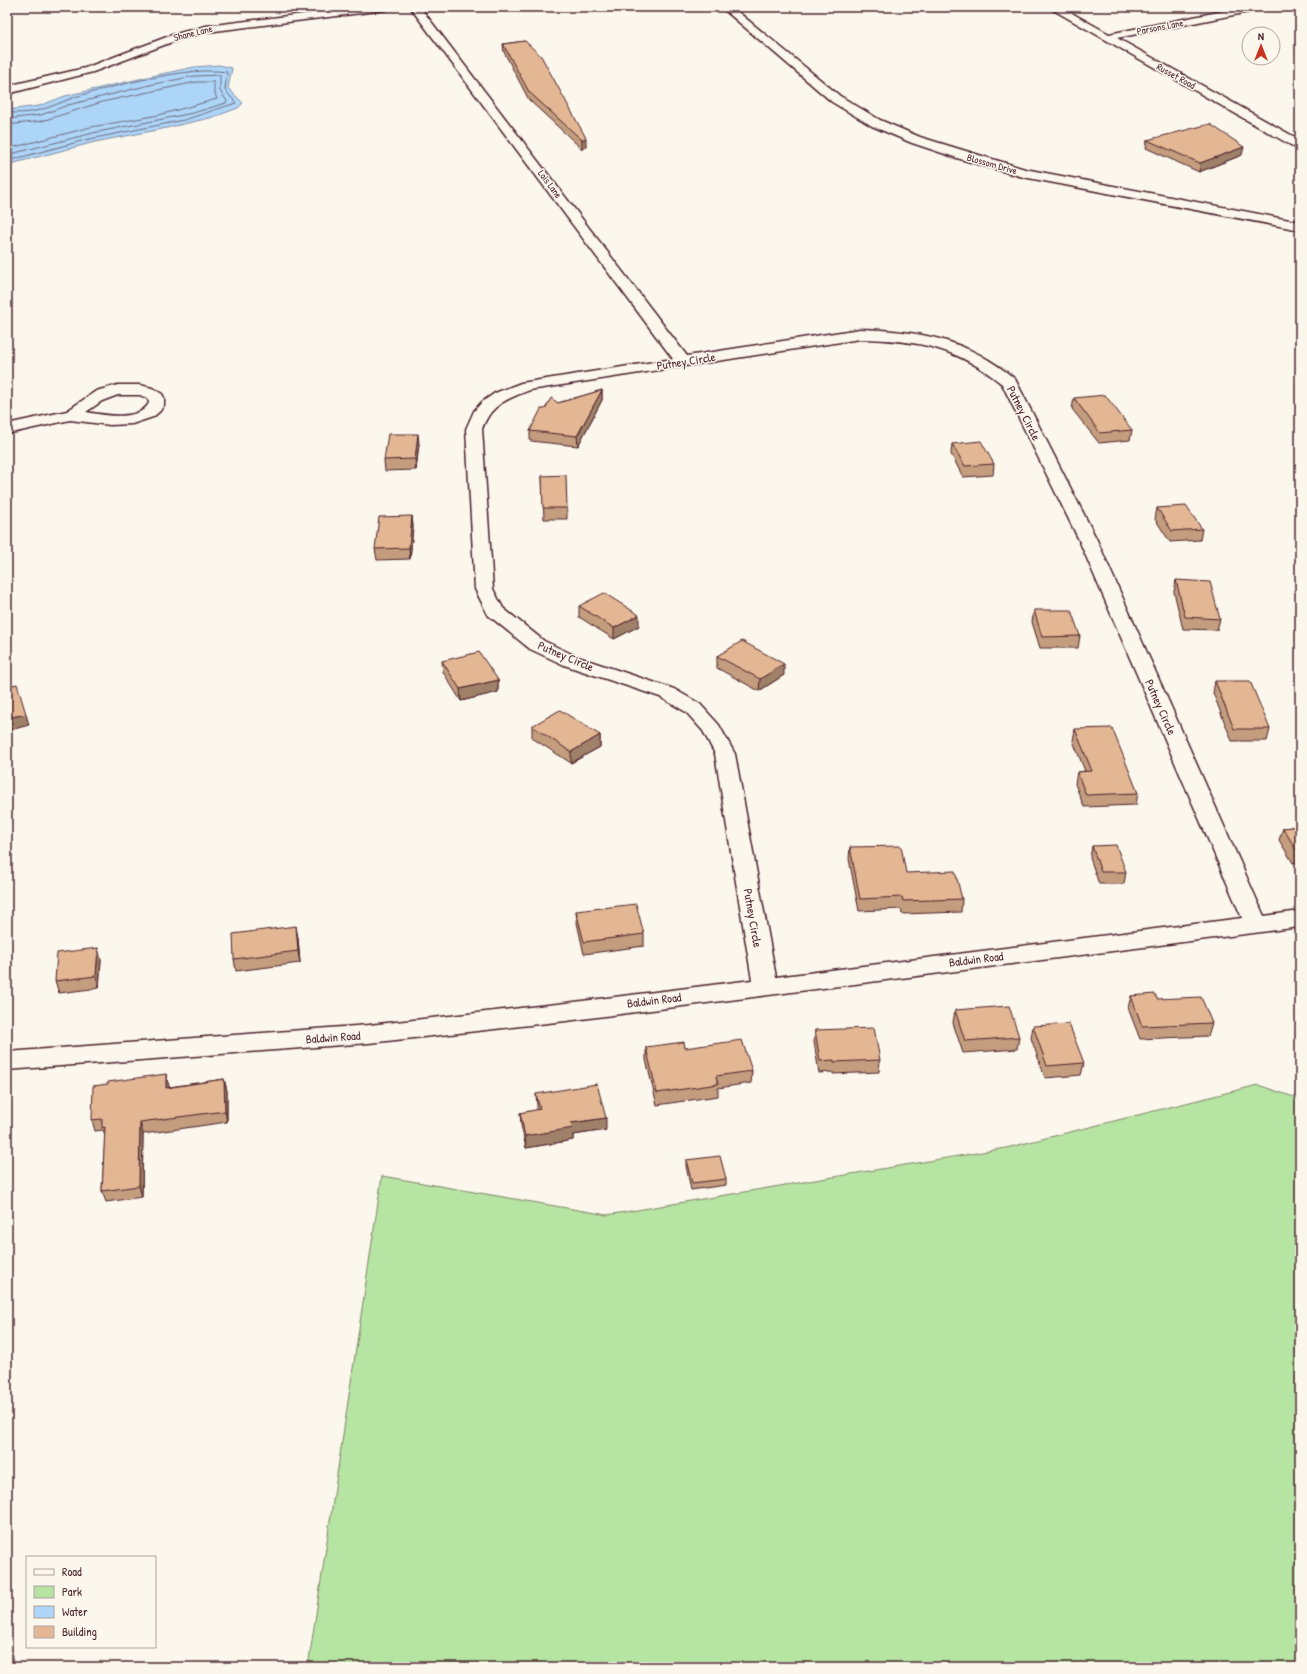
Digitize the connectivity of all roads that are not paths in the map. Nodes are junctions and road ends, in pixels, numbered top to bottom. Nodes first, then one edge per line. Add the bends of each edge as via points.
1 (386, 7) edge
2 (415, 7) edge
3 (726, 7) edge
4 (1052, 7) edge
5 (1259, 7) edge
6 (1108, 37) junction
7 (7, 90) edge
8 (1300, 145) edge
9 (1300, 226) edge
10 (683, 362) junction
11 (71, 415) dead end
12 (7, 429) edge
13 (1300, 919) edge
14 (1256, 924) junction
15 (765, 985) junction
16 (7, 1061) edge

1 - 7 street, Shane Lane via 206,29 176,37 89,70
2 - 10 street, Lois Lane
3 - 9 street, Blossom Drive via 836,99 876,123 923,142 1031,174
4 - 6 street, Russet Road
5 - 6 street, Parsons Lane
6 - 8 street, Russet Road
10 - 14 street, Putney Circle via 860,334 884,334 926,339 949,345 986,363 1009,382 1088,540
10 - 15 street, Putney Circle via 527,386 487,404 477,418 474,429 484,589 494,611 537,645 572,661 667,693 693,708 712,729 725,754
11 - 12 street
13 - 14 street, Baldwin Road
14 - 15 street, Baldwin Road
15 - 16 street, Baldwin Road via 566,1012 370,1034

